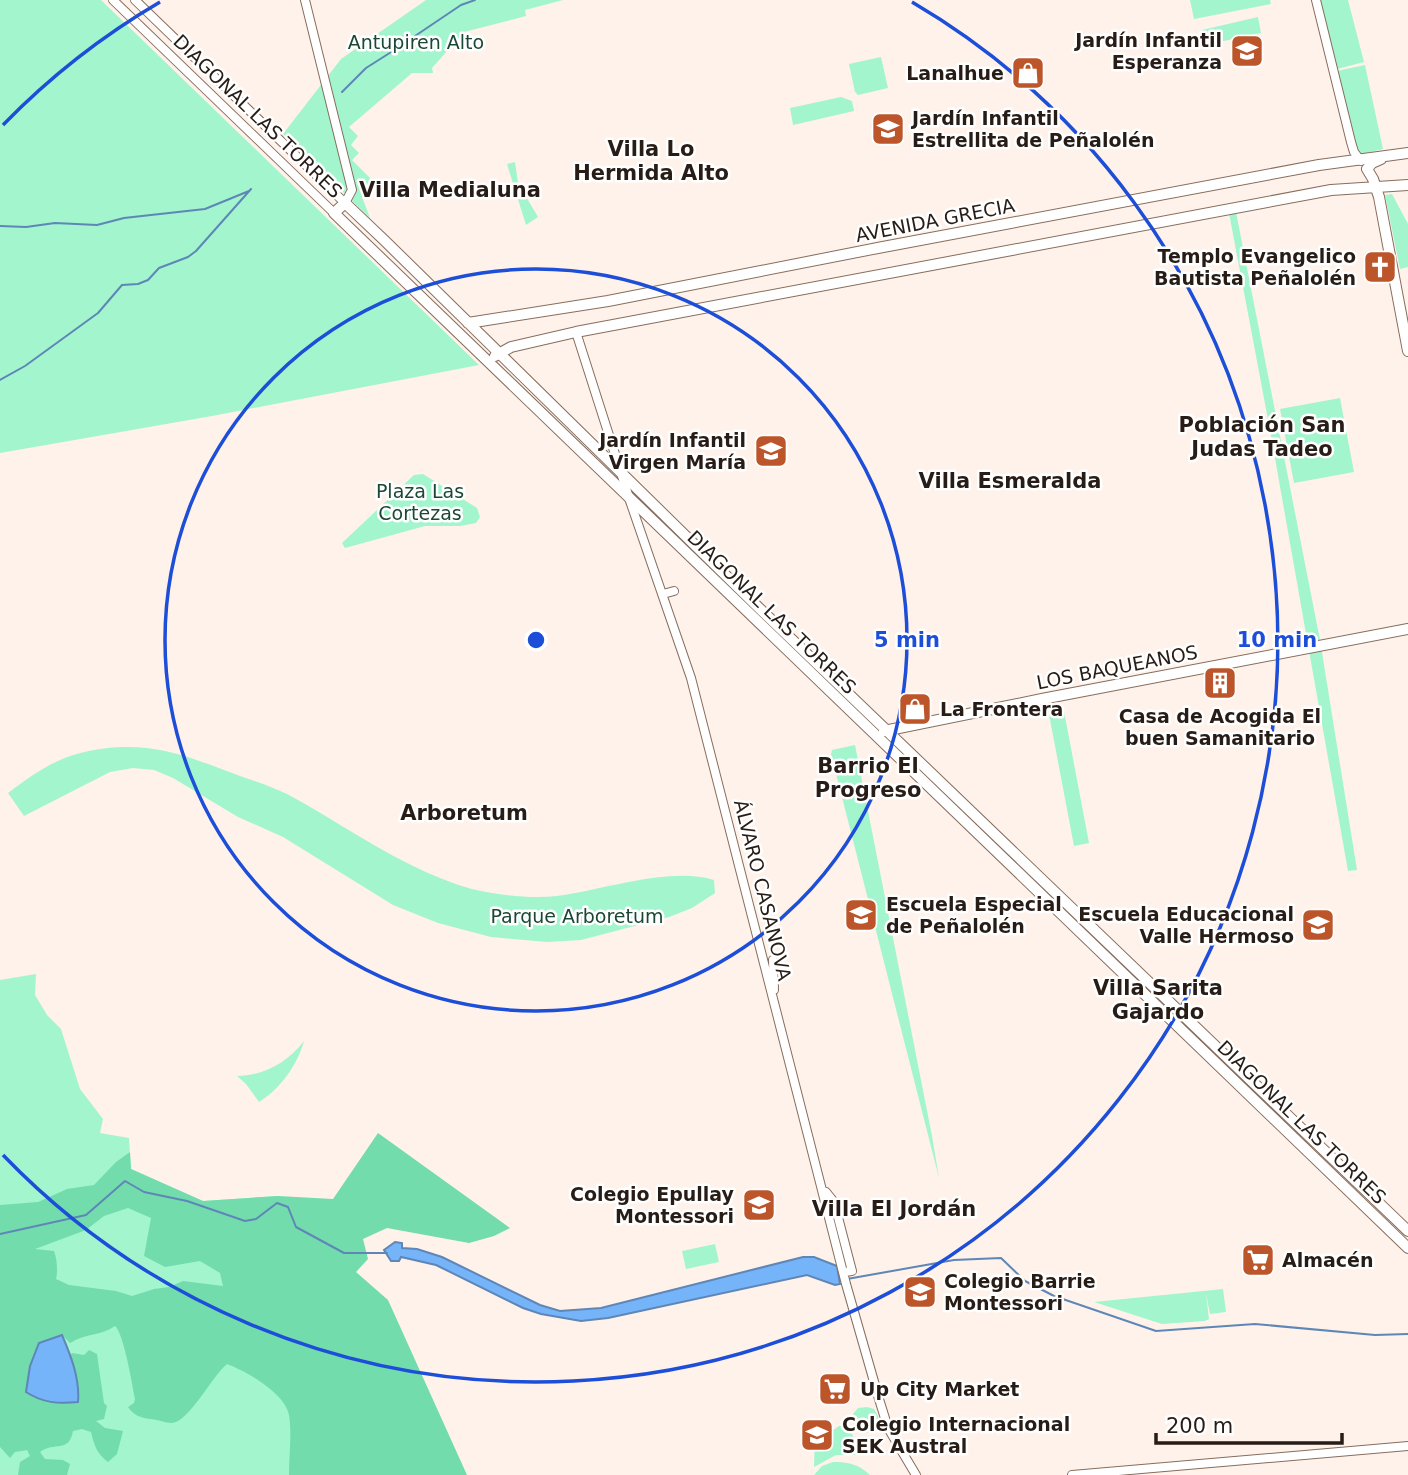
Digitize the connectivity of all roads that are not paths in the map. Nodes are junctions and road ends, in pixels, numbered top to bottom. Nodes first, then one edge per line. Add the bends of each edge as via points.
1 (113, 0) edge
2 (135, 0) edge
3 (305, 0) edge
4 (1315, 0) edge
5 (244, 106) junction
6 (246, 130) junction
7 (1405, 153) edge
8 (1358, 159) junction
9 (1367, 169) junction
10 (1408, 185) edge
11 (1377, 189) junction
12 (345, 203) junction
13 (334, 213) junction
14 (468, 323) junction
15 (576, 332) junction
16 (1408, 351) edge
17 (499, 353) junction
18 (486, 361) junction
19 (622, 474) junction
20 (631, 501) junction
21 (674, 591) dead end
22 (663, 594) junction
23 (1408, 629) edge
24 (887, 730) junction
25 (874, 734) junction
26 (773, 960) dead end
27 (774, 1003) junction
28 (824, 1190) junction
29 (1408, 1231) edge
30 (1408, 1248) edge
31 (847, 1276) junction
32 (1408, 1446) edge
33 (905, 1458) junction
34 (908, 1475) edge
35 (916, 1475) edge
36 (1072, 1475) edge

1 - 6 street, DIAGONAL LAS TORRES
2 - 5 street, DIAGONAL LAS TORRES
3 - 12 street via 352,190
4 - 8 street
5 - 6 street
5 - 12 street, DIAGONAL LAS TORRES
6 - 13 street, DIAGONAL LAS TORRES
7 - 8 main road, AVENIDA GRECIA
7 - 9 main road via 1372,163
8 - 9 street
8 - 14 main road, AVENIDA GRECIA via 608,301
9 - 11 main road
10 - 11 main road
11 - 15 main road via 1331,190
11 - 16 main road
12 - 13 main road
12 - 14 main road, DIAGONAL LAS TORRES
13 - 18 main road, DIAGONAL LAS TORRES
14 - 17 main road, DIAGONAL LAS TORRES
15 - 17 main road
15 - 19 street, ÁLVARO CASANOVA
17 - 18 main road
17 - 19 main road, DIAGONAL LAS TORRES
18 - 20 main road, DIAGONAL LAS TORRES
19 - 20 street, ÁLVARO CASANOVA
19 - 24 main road, DIAGONAL LAS TORRES
20 - 22 street, ÁLVARO CASANOVA
20 - 25 main road, DIAGONAL LAS TORRES
21 - 22 street
22 - 27 street, ÁLVARO CASANOVA via 694,690
23 - 24 main road, LOS BAQUEANOS
24 - 25 main road, LOS BAQUEANOS
24 - 29 main road, DIAGONAL LAS TORRES
25 - 30 main road, DIAGONAL LAS TORRES
26 - 27 street
27 - 28 street, ÁLVARO CASANOVA
28 - 31 street, ÁLVARO CASANOVA
28 - 31 street, ÁLVARO CASANOVA via 834,1202
31 - 33 street, ÁLVARO CASANOVA via 888,1428
32 - 36 street
33 - 34 street, ÁLVARO CASANOVA
33 - 35 street, ÁLVARO CASANOVA

